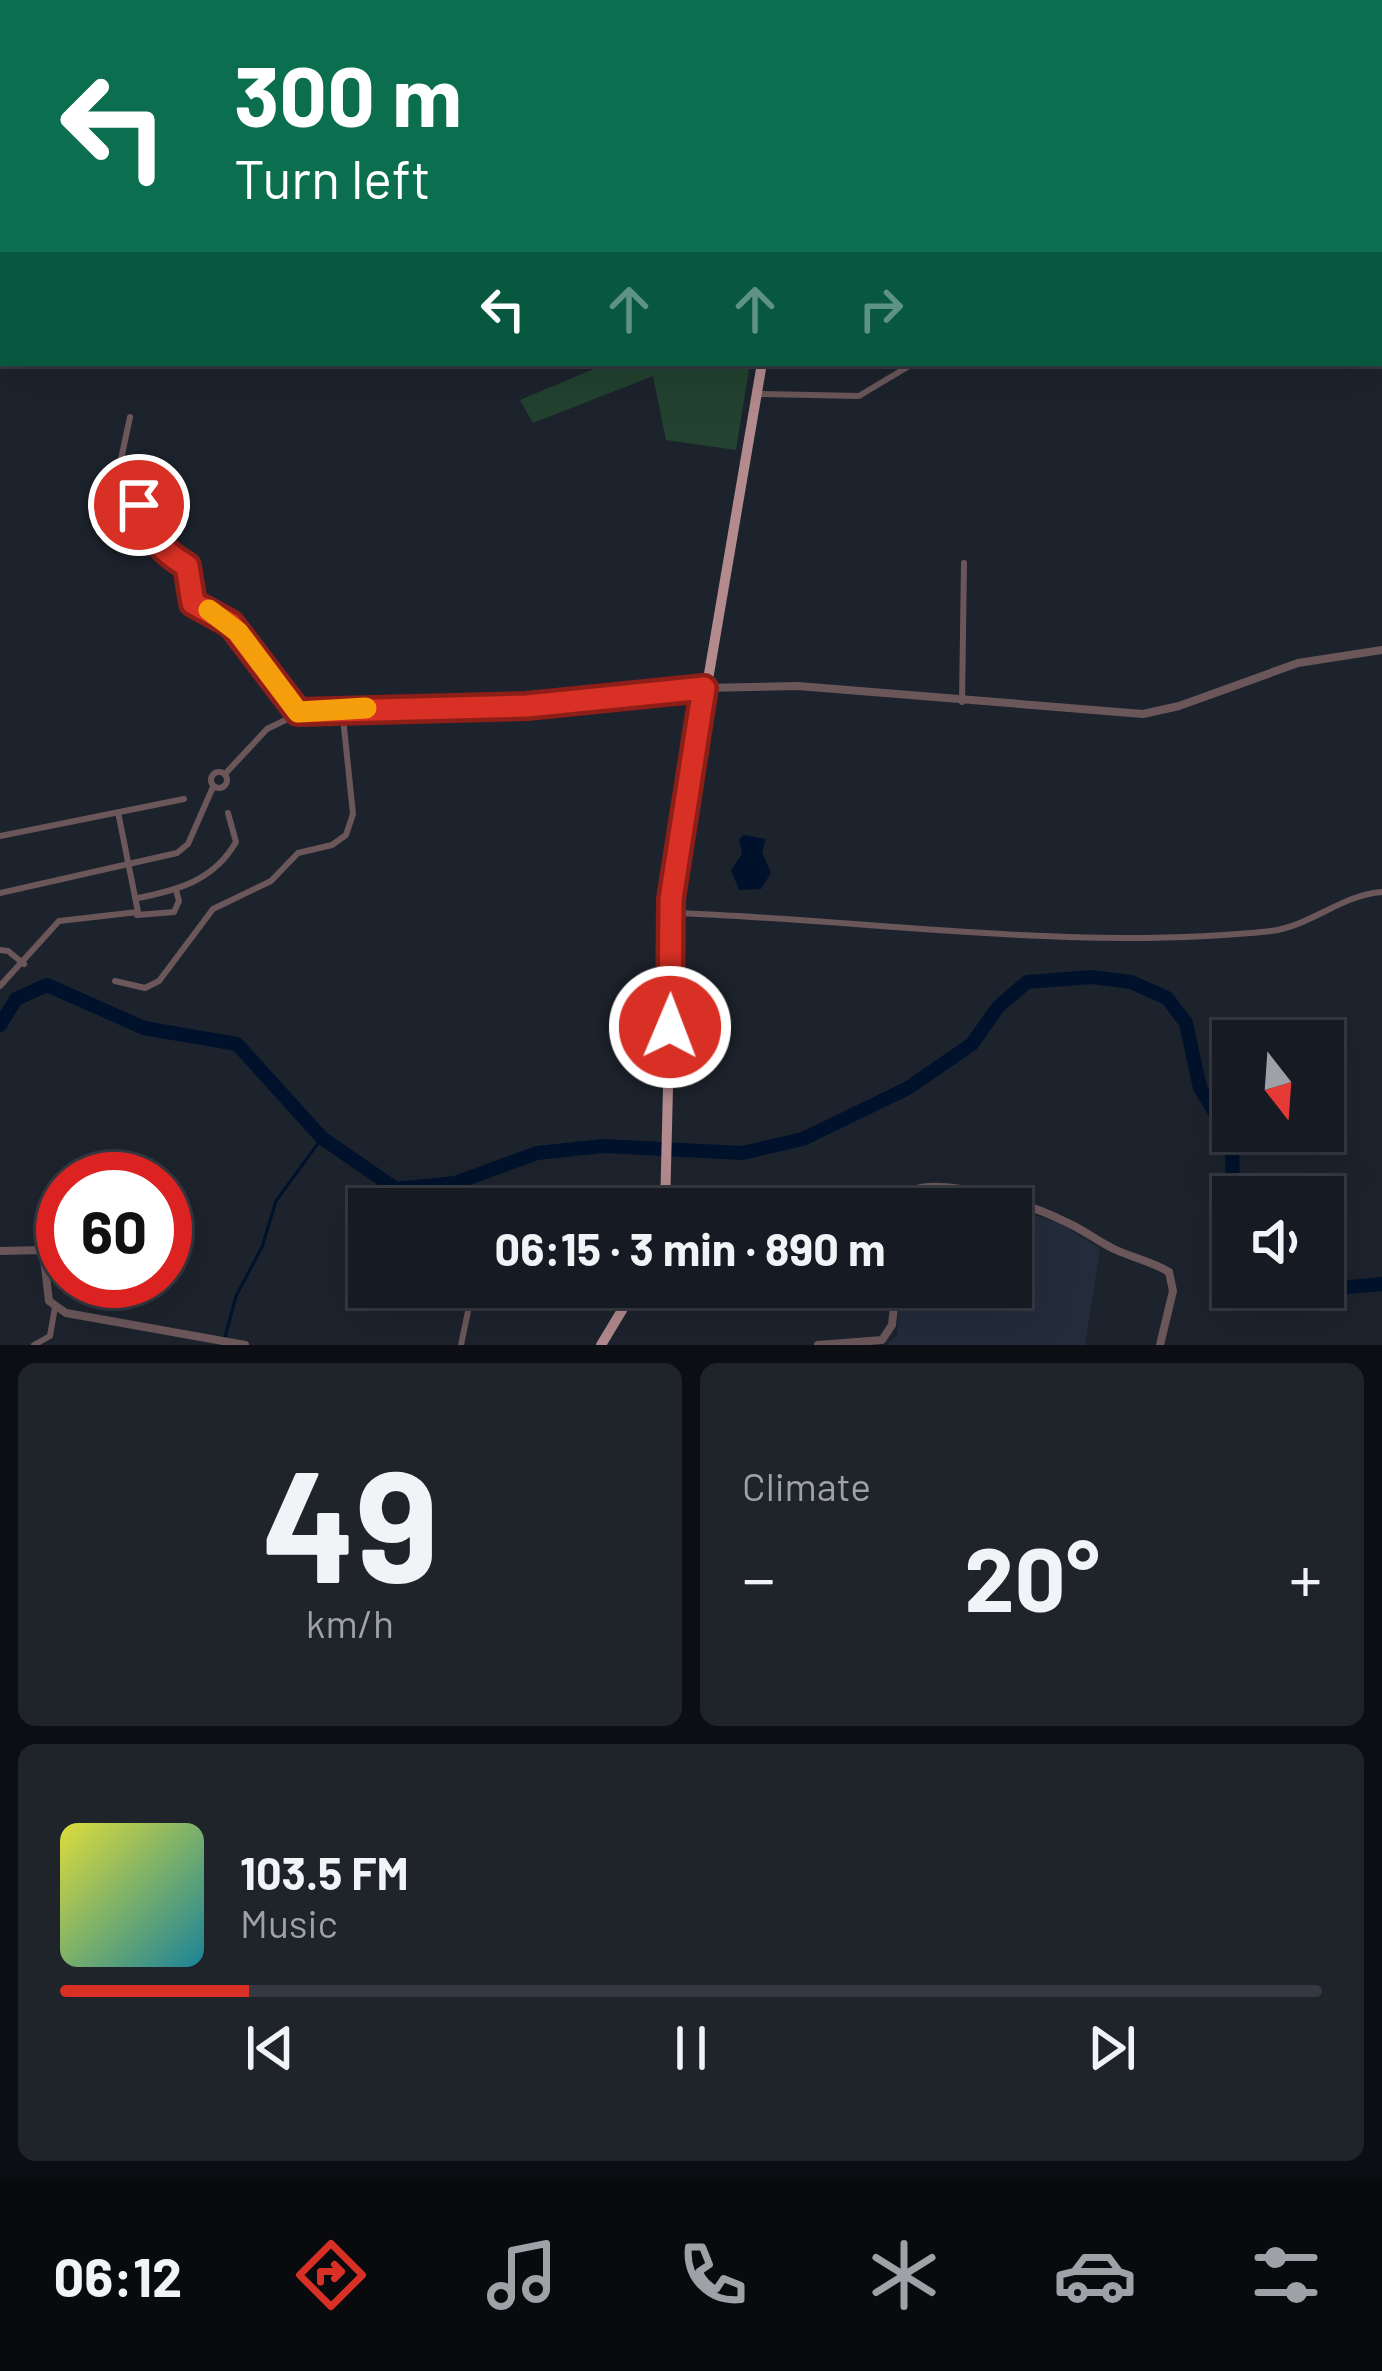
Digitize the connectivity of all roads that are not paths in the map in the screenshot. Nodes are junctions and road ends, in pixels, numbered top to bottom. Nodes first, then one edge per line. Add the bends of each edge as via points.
1 (762, 366) edge
2 (909, 366) edge
3 (757, 394) junction
4 (130, 417) dead end
5 (964, 563) dead end
6 (1382, 650) edge
7 (704, 688) junction
8 (962, 701) junction
9 (342, 708) junction
10 (298, 712) junction
11 (184, 799) dead end
12 (118, 812) junction
13 (228, 813) dead end
14 (0, 836) edge
15 (130, 865) junction
16 (176, 890) junction
17 (1382, 892) edge
18 (0, 893) edge
19 (138, 898) junction
20 (671, 913) junction
21 (136, 914) junction
22 (0, 950) edge
23 (24, 964) junction
24 (116, 982) dead end
25 (0, 986) edge
26 (667, 1188) edge
27 (1032, 1210) edge
28 (36, 1250) edge
29 (0, 1251) edge
30 (55, 1308) edge
31 (60, 1308) edge
32 (469, 1308) edge
33 (623, 1308) edge
34 (894, 1308) edge
35 (216, 1342) edge
36 (34, 1345) edge
37 (245, 1345) edge
38 (461, 1345) edge
39 (601, 1345) edge
40 (818, 1345) edge
41 (1160, 1345) edge

1 - 3 main road
2 - 3 street via 859,397
3 - 7 main road
4 - 10 street via 114,492 147,510 158,546 187,566 193,603 231,624
5 - 8 street
6 - 8 street via 1298,663 1143,714
7 - 8 street via 798,686
7 - 9 street via 527,706
7 - 20 main road
9 - 10 street
9 - 24 street via 352,814 346,835 298,854 272,881 213,909 152,985
10 - 15 street via 267,729 225,774 226,786 213,787 183,850
11 - 12 street
12 - 14 street
12 - 15 street
13 - 16 street via 236,836 225,861
15 - 18 street
15 - 19 street
16 - 19 street
16 - 21 street via 174,912
17 - 20 street via 1345,899 1277,930 1094,937
19 - 21 street
20 - 26 main road
21 - 23 street via 59,921
22 - 23 street
23 - 25 street
27 - 41 street via 1169,1272 1173,1291
28 - 29 street
30 - 36 street via 50,1336
31 - 35 street
32 - 38 street
33 - 39 main road
34 - 40 street via 882,1340
35 - 37 street

